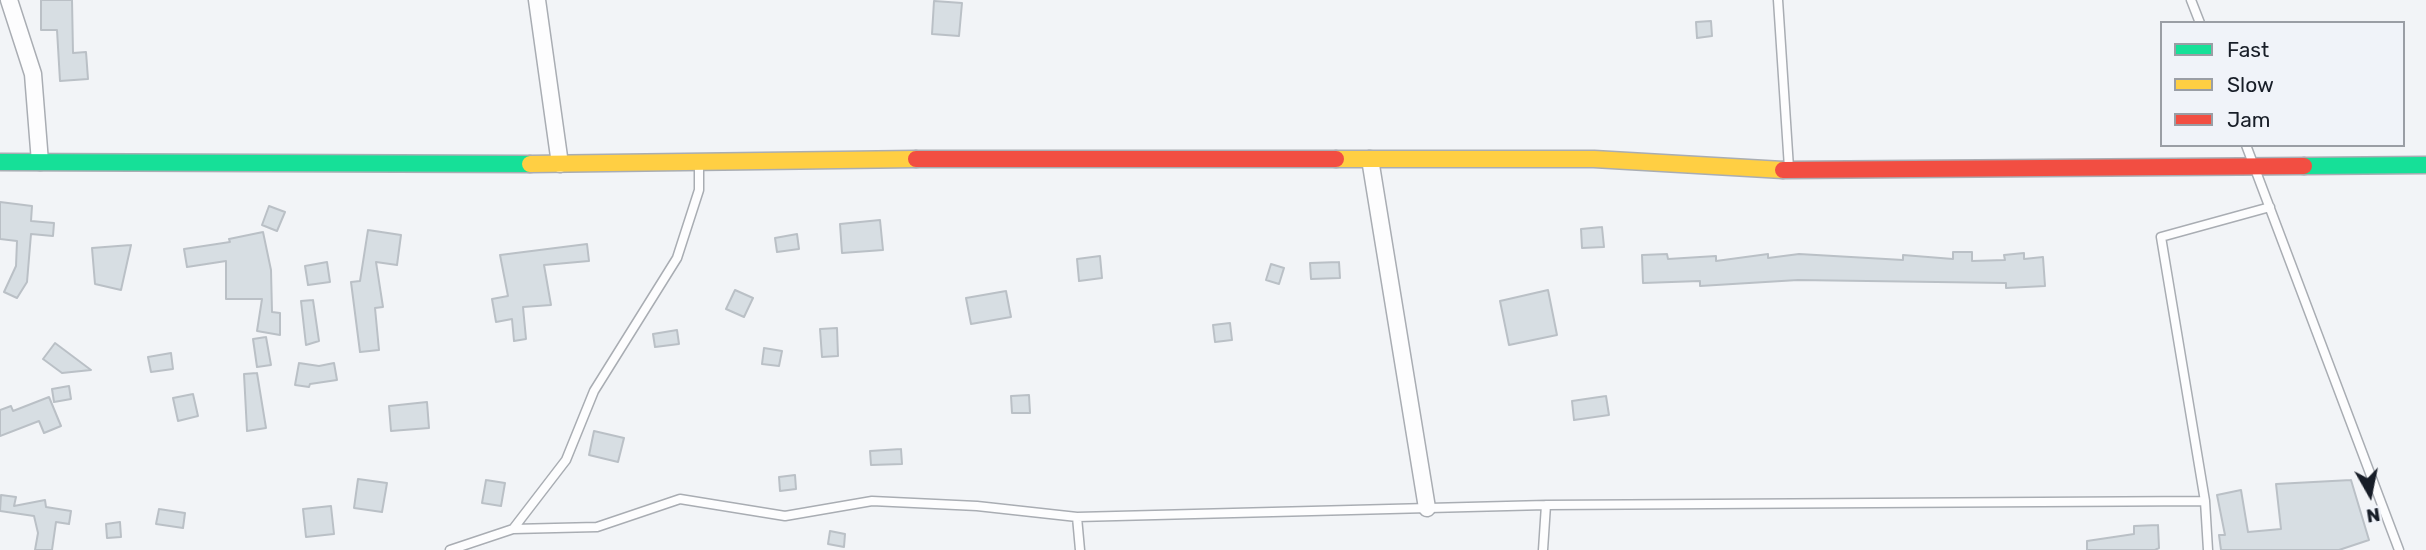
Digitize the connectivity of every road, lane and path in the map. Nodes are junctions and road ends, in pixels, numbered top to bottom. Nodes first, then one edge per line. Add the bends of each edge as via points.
1 (9, 0) edge
2 (537, 0) edge
3 (1778, 0) edge
4 (2191, 0) edge
5 (2199, 21) edge
6 (2247, 147) edge
7 (1370, 159) junction
8 (699, 160) junction
9 (0, 162) edge
10 (40, 162) junction
11 (560, 164) junction
12 (2426, 165) edge
13 (2254, 166) junction
14 (1789, 170) junction
15 (2270, 207) junction
16 (2205, 501) junction
17 (1546, 505) junction
18 (1427, 508) junction
19 (1077, 517) junction
20 (513, 528) junction
21 (450, 550) edge
22 (1080, 550) edge
23 (1543, 550) edge
24 (2208, 550) edge
25 (2399, 550) edge

1 - 10 street via 33,74
2 - 11 street
3 - 14 lane
4 - 5 lane
6 - 13 lane
7 - 8 main road
7 - 14 main road via 1594,159
7 - 18 street
8 - 11 main road
8 - 20 lane via 699,190 677,258 594,391 566,460
9 - 10 main road
10 - 11 main road
12 - 13 main road
13 - 14 main road
13 - 15 lane
15 - 16 lane via 2161,237
15 - 25 lane
16 - 17 lane
16 - 24 lane
17 - 18 lane
17 - 23 lane
18 - 19 lane
19 - 20 lane via 872,501 785,516 680,499 597,527
19 - 22 lane
20 - 21 lane

